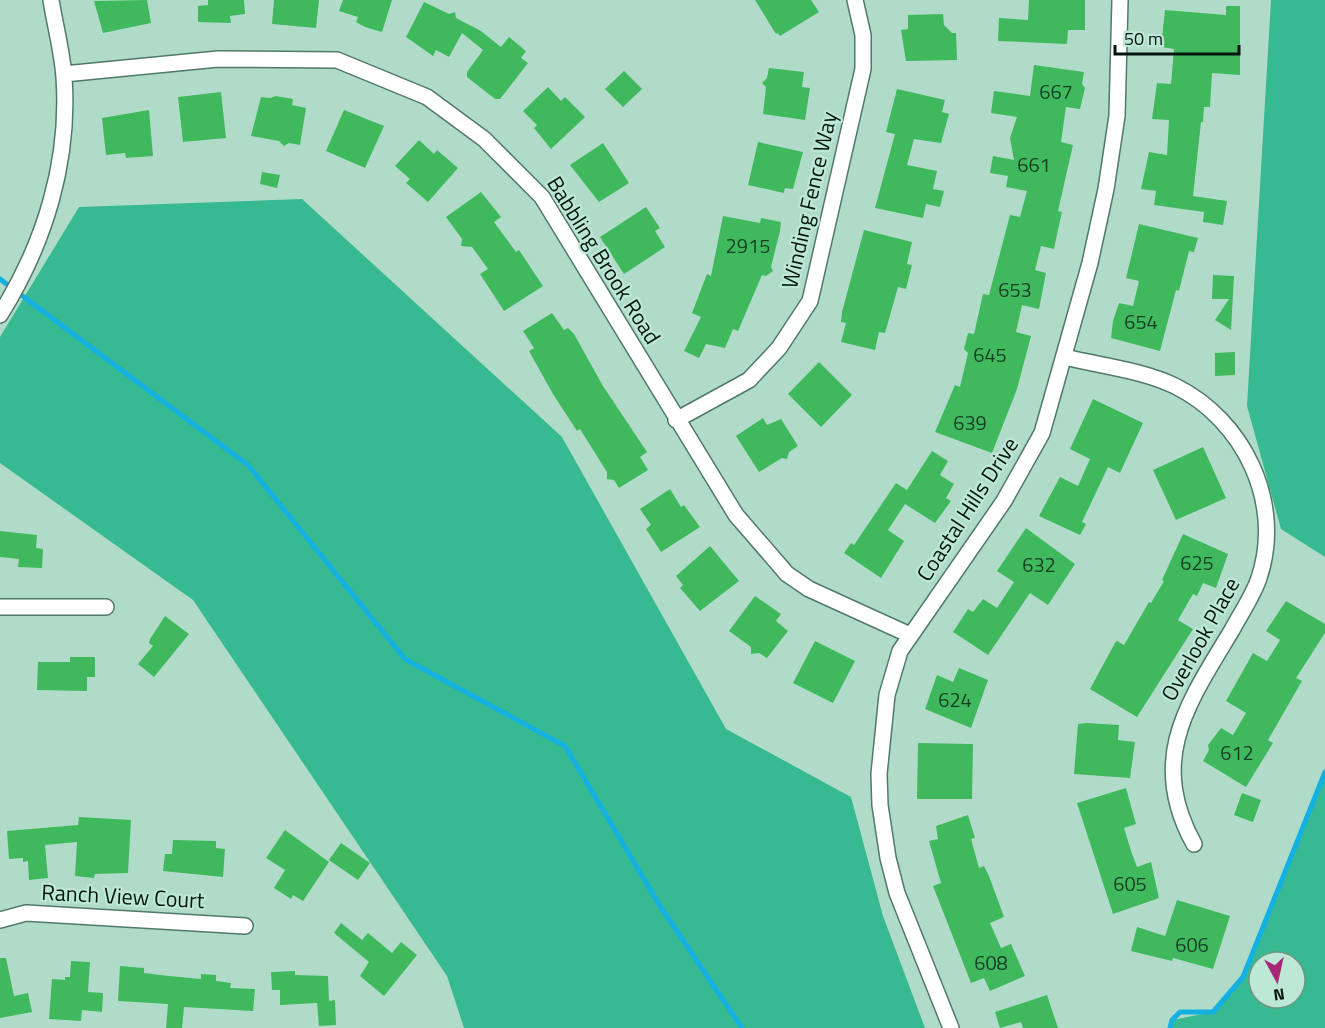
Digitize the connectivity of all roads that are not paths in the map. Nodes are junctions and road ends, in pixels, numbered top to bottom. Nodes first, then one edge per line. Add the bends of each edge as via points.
1 (51, 0) edge
2 (855, 0) edge
3 (1120, 0) edge
4 (64, 74) junction
5 (0, 315) edge
6 (1065, 357) junction
7 (676, 420) junction
8 (0, 607) edge
9 (106, 607) dead end
10 (910, 635) junction
11 (1194, 844) dead end
12 (0, 920) edge
13 (245, 926) dead end
14 (951, 1028) edge

1 - 4 street
2 - 7 street, Winding Fence Way via 863,35 863,69 810,301 792,332 749,380
3 - 6 street, Coastal Hills Drive via 1117,116 1108,179
4 - 5 street via 64,142 52,198 32,254
4 - 7 street, Babbling Brook Road via 218,59 337,60 427,97 484,139 542,197
6 - 10 street, Coastal Hills Drive via 1042,433 1029,458 1004,501
6 - 11 street, Overlook Place via 1155,379 1192,396 1235,436 1260,488 1266,524 1259,578 1186,707 1175,739 1175,798
7 - 10 street, Babbling Brook Road via 736,515 787,574 809,589
8 - 9 street
10 - 14 street, Coastal Hills Drive via 900,651 886,695 879,751 880,805 897,893
12 - 13 street, Ranch View Court via 26,913

